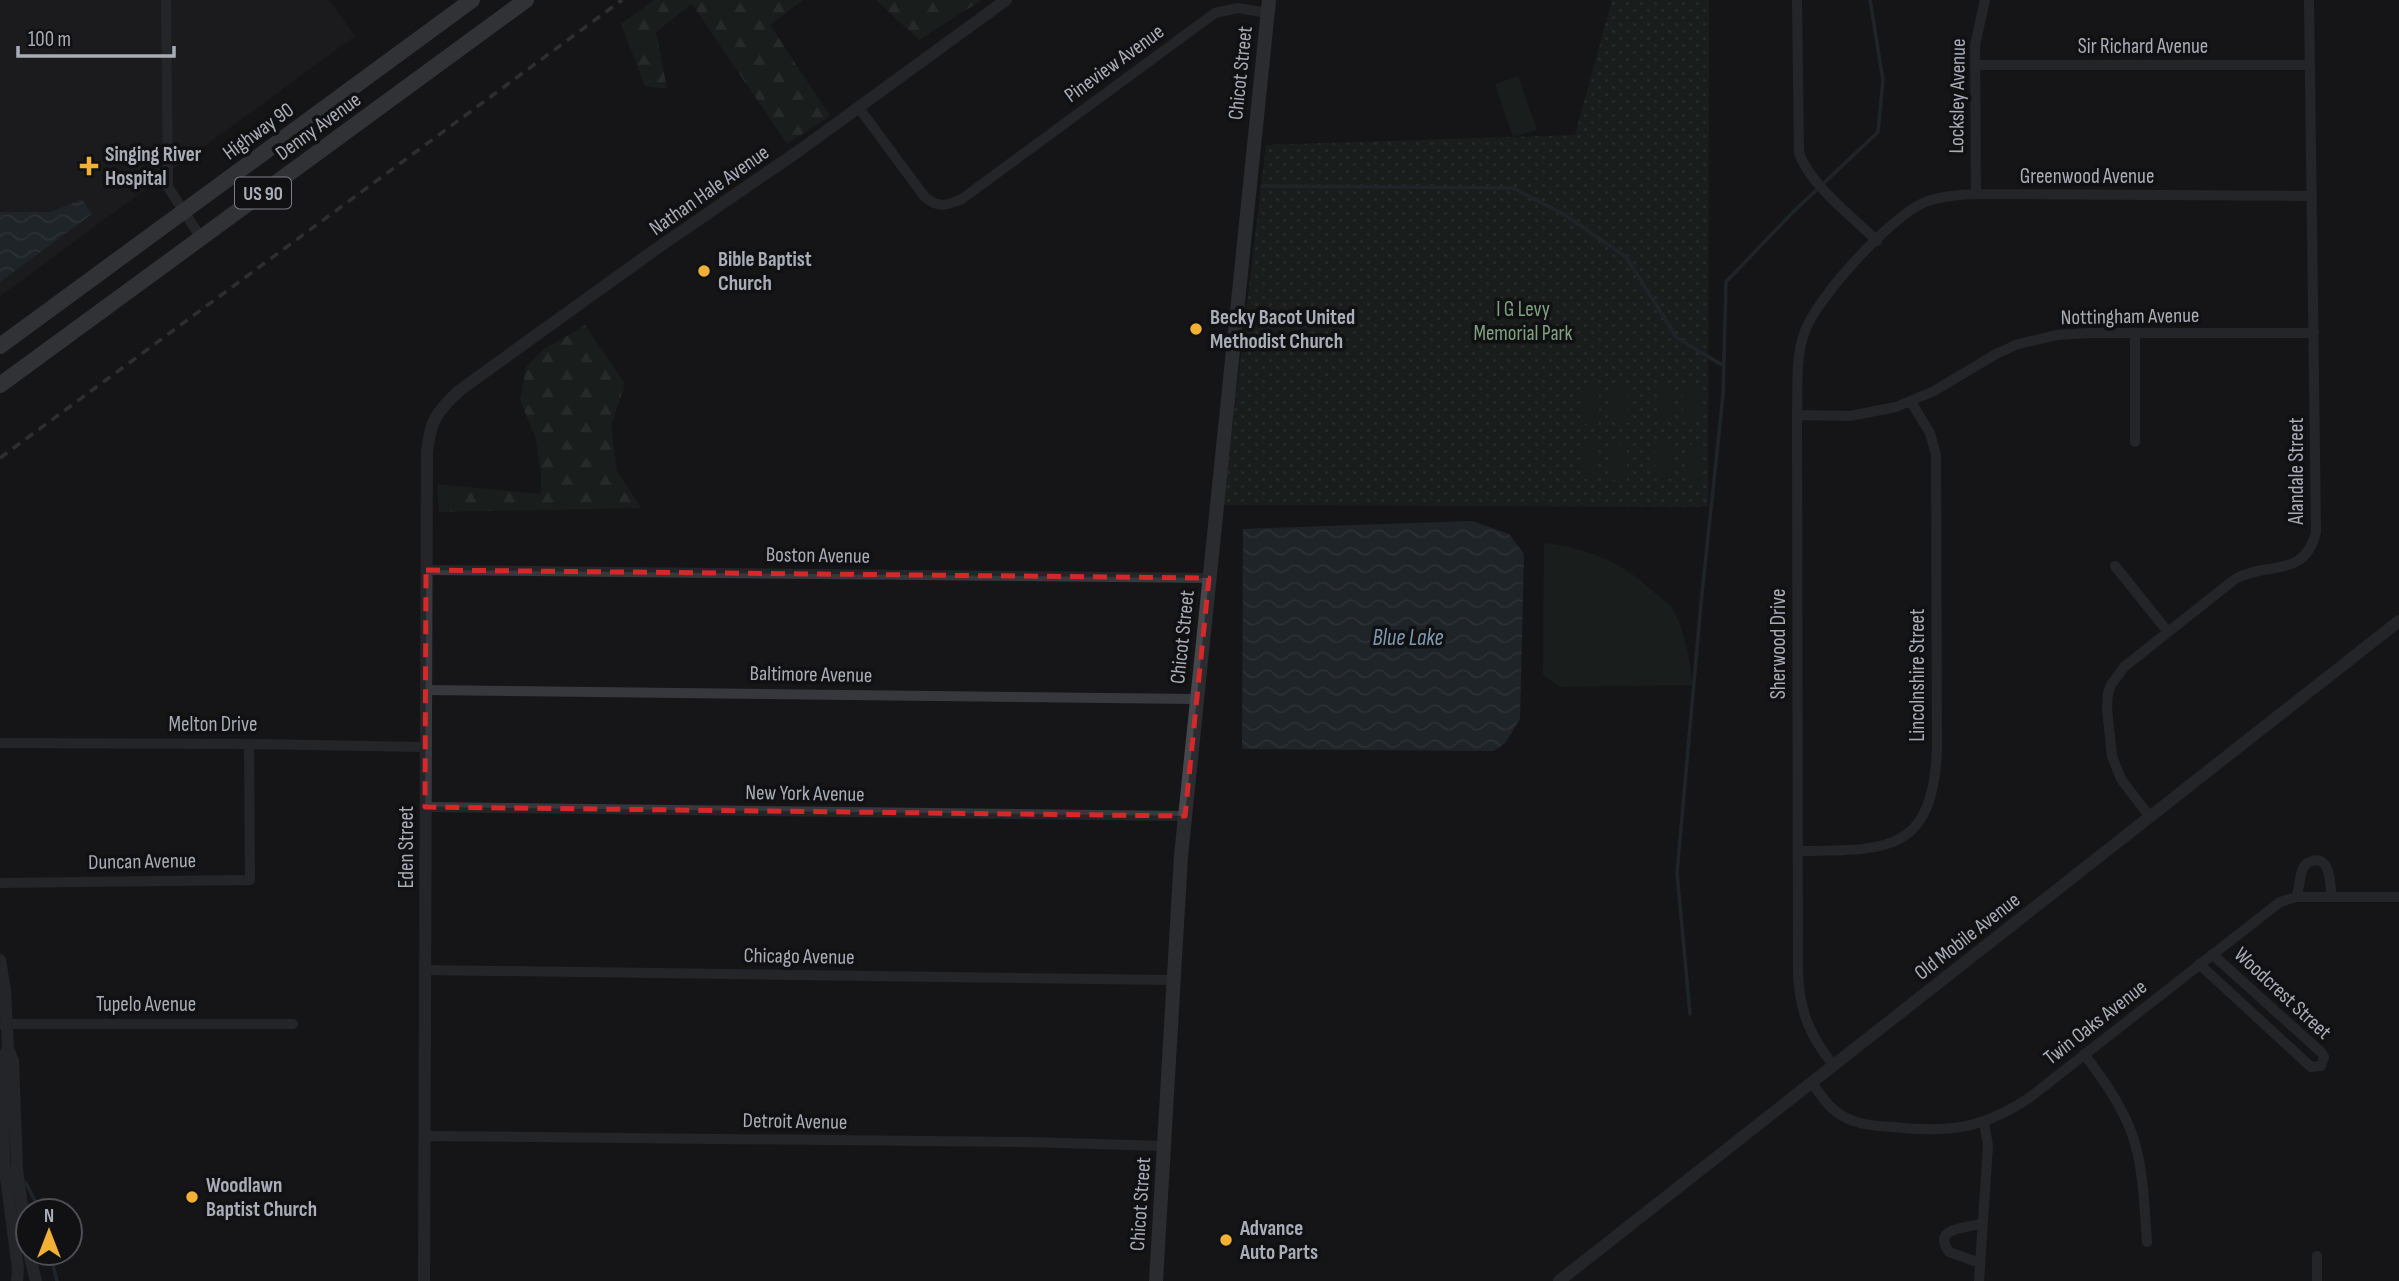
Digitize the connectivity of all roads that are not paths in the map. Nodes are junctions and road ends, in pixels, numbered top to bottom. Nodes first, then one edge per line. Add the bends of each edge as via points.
1 (166, 0) edge
2 (472, 0) edge
3 (526, 0) edge
4 (1006, 0) edge
5 (1797, 0) edge
6 (1985, 0) edge
7 (2309, 0) edge
8 (1269, 7) edge
9 (1975, 65) junction
10 (2310, 65) junction
11 (859, 108) junction
12 (1976, 194) junction
13 (2312, 196) junction
14 (184, 211) junction
15 (201, 238) junction
16 (1877, 241) junction
17 (2314, 333) junction
18 (2136, 334) junction
19 (0, 346) edge
20 (0, 385) edge
21 (1911, 402) junction
22 (437, 414) joint
23 (1797, 415) junction
24 (2135, 442) dead end
25 (2115, 566) dead end
26 (426, 570) junction
27 (1209, 578) junction
28 (2399, 621) edge
29 (2168, 632) junction
30 (425, 690) junction
31 (1196, 699) junction
32 (0, 743) edge
33 (248, 744) junction
34 (425, 747) junction
35 (425, 807) junction
36 (1185, 816) junction
37 (2150, 817) junction
38 (1798, 851) junction
39 (0, 883) edge
40 (2331, 896) junction
41 (2296, 897) junction
42 (2399, 897) edge
43 (2212, 954) junction
44 (0, 961) edge
45 (2199, 964) junction
46 (425, 970) junction
47 (1173, 980) junction
48 (4, 1023) edge
49 (293, 1024) dead end
50 (8, 1049) junction
51 (2084, 1054) junction
52 (1834, 1066) junction
53 (1812, 1083) junction
54 (1984, 1122) junction
55 (425, 1136) junction
56 (1165, 1146) junction
57 (21, 1197) edge
58 (1982, 1223) junction
59 (2147, 1242) dead end
60 (2317, 1256) dead end
61 (1980, 1263) junction
62 (17, 1281) edge
63 (424, 1281) edge
64 (1156, 1281) edge
65 (1559, 1281) edge
66 (1979, 1281) edge
67 (2317, 1281) edge

1 - 14 street via 168,187
2 - 14 main road, Highway 90 / US 90
3 - 15 main road, Denny Avenue / US 90
4 - 11 street, Nathan Hale Avenue
5 - 16 street via 1797,133 1803,165
6 - 9 street, Locksley Avenue via 1976,32
7 - 10 street, Alandale Street
8 - 11 street, Pineview Avenue via 1215,13 962,199 944,206 930,202 914,184
8 - 27 main road, Chicot Street
9 - 10 street, Sir Richard Avenue
9 - 12 street, Locksley Avenue
10 - 13 street, Alandale Street
11 - 22 street, Nathan Hale Avenue via 460,390
12 - 13 street, Greenwood Avenue
12 - 16 street, Greenwood Avenue via 1923,203 1900,217
13 - 17 street, Alandale Street
14 - 15 street
14 - 19 main road, Highway 90 / US 90
15 - 20 main road, Denny Avenue / US 90
16 - 23 street, Sherwood Drive via 1830,288 1810,317 1800,347
17 - 18 street, Nottingham Avenue
17 - 29 street, Alandale Street via 2317,512 2309,551 2292,565 2254,570 2235,579
18 - 21 street, Nottingham Avenue via 2057,335 2018,344
18 - 24 street
21 - 23 street, Nottingham Avenue via 1850,416
21 - 38 street, Lincolnshire Street via 1930,433 1936,455 1937,750 1933,792 1914,827 1892,843 1866,850
22 - 26 street, Eden Street via 427,452
23 - 38 street, Sherwood Drive
25 - 29 street
26 - 27 street, Boston Avenue
26 - 30 street, Eden Street
27 - 31 main road, Chicot Street
28 - 37 street, Old Mobile Avenue
29 - 37 street, Alandale Street via 2124,667 2108,693 2115,767
30 - 31 street, Baltimore Avenue
30 - 34 street, Eden Street
31 - 36 main road, Chicot Street
32 - 33 street, Melton Drive
33 - 34 street, Melton Drive
33 - 39 street, Duncan Avenue via 250,880
34 - 35 street, Eden Street
35 - 36 street, New York Avenue
35 - 46 street, Eden Street
36 - 47 main road, Chicot Street
37 - 52 street, Old Mobile Avenue
38 - 52 street, Sherwood Drive via 1799,991 1815,1042
40 - 41 street, Twin Oaks Avenue
40 - 41 street via 2327,867 2314,860 2303,869
40 - 42 street, Twin Oaks Avenue
41 - 43 street, Twin Oaks Avenue via 2269,909
43 - 45 street, Twin Oaks Avenue
43 - 45 street, Woodcrest Street via 2322,1053 2321,1066 2311,1067
44 - 48 street
45 - 51 street, Twin Oaks Avenue
46 - 47 street, Chicago Avenue
46 - 55 street, Eden Street
47 - 56 main road, Chicot Street
48 - 49 street, Tupelo Avenue
48 - 50 street
50 - 57 street via 13,1061
50 - 62 street via 2,1059 4,1162
51 - 54 street, Twin Oaks Avenue via 2029,1098
51 - 59 street via 2108,1086 2131,1133 2141,1175
52 - 53 street, Old Mobile Avenue
53 - 54 street, Twin Oaks Avenue via 1840,1115 1864,1124 1942,1130
53 - 65 street, Old Mobile Avenue
54 - 58 street via 1988,1146
55 - 56 street, Detroit Avenue
55 - 63 street, Eden Street
56 - 64 main road, Chicot Street
58 - 61 street
58 - 61 street via 1952,1229 1945,1240 1949,1252
60 - 67 street
61 - 66 street

